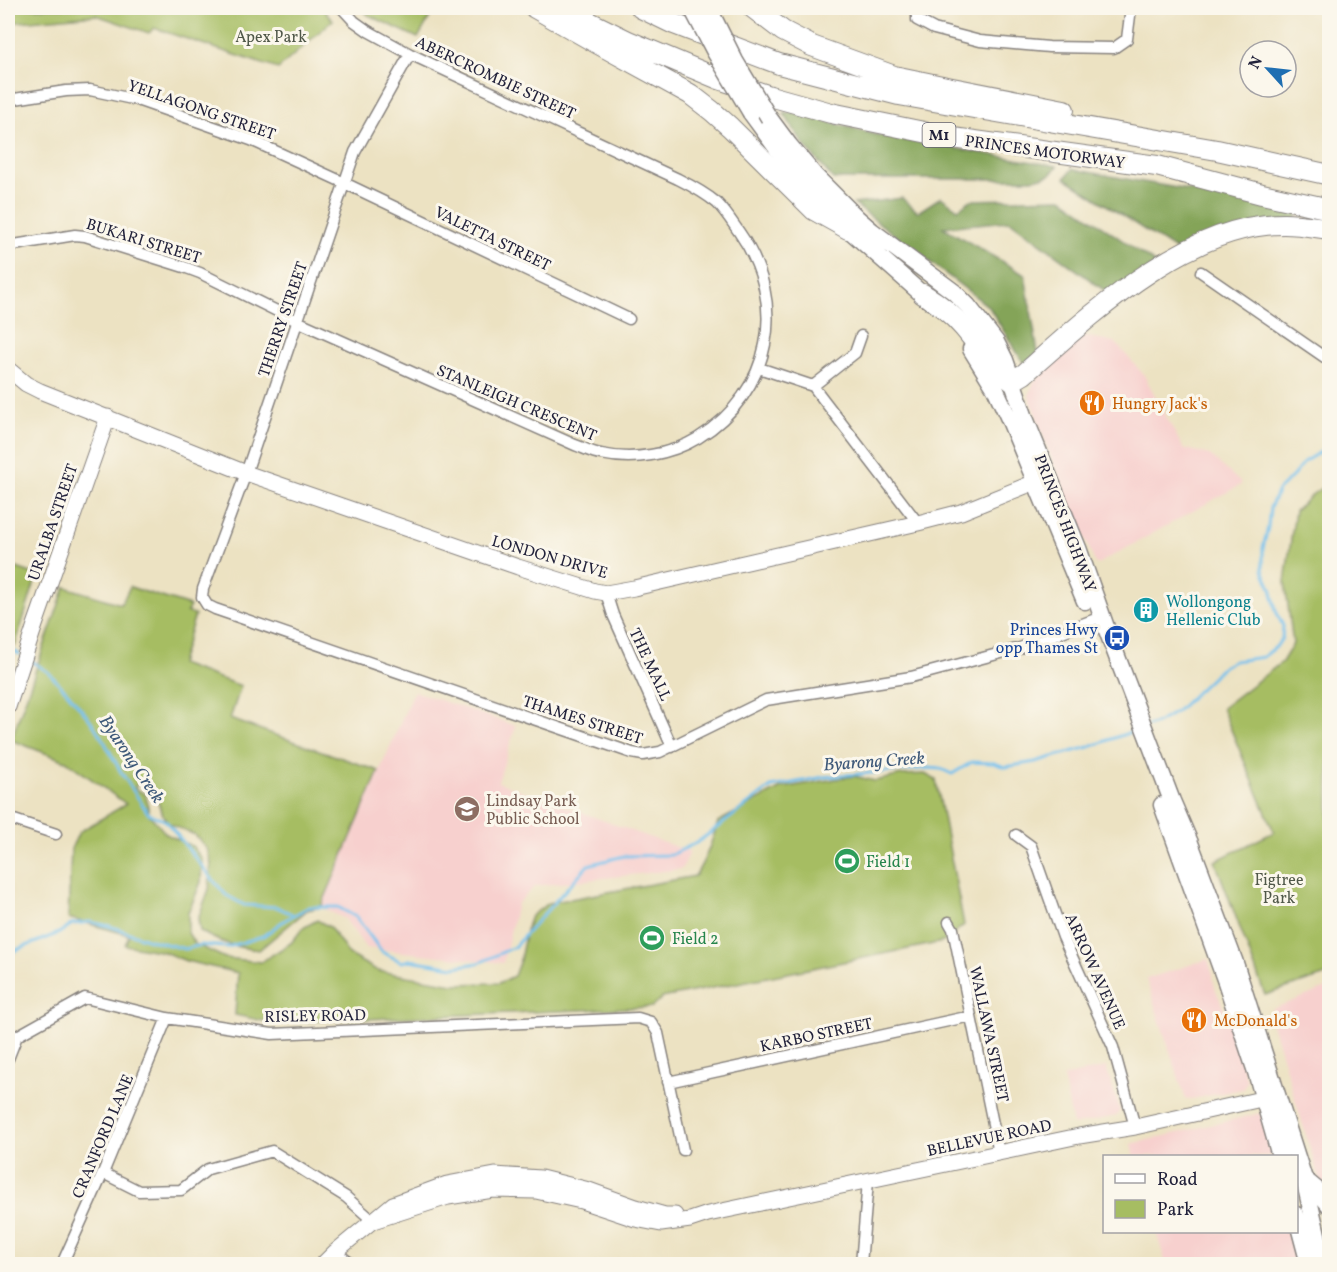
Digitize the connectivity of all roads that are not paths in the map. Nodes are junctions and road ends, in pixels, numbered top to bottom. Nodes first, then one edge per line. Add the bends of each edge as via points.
1 (342, 8) edge
2 (535, 8) edge
3 (563, 8) edge
4 (641, 8) edge
5 (692, 8) edge
6 (753, 8) edge
7 (917, 8) edge
8 (1131, 8) edge
9 (710, 10) edge
10 (410, 54) junction
11 (8, 100) edge
12 (643, 162) joint
13 (1329, 175) edge
14 (344, 183) junction
15 (1329, 209) edge
16 (848, 229) junction
17 (1329, 229) edge
18 (8, 246) edge
19 (1201, 272) dead end
20 (923, 294) junction
21 (629, 319) dead end
22 (297, 321) junction
23 (861, 336) dead end
24 (1329, 361) edge
25 (759, 368) junction
26 (8, 369) edge
27 (1012, 381) junction
28 (813, 386) junction
29 (108, 417) junction
30 (246, 472) junction
31 (1042, 479) junction
32 (918, 523) junction
33 (606, 592) junction
34 (204, 602) joint
35 (1093, 620) junction
36 (8, 707) edge
37 (1135, 718) junction
38 (672, 747) junction
39 (8, 818) edge
40 (56, 834) dead end
41 (1016, 835) dead end
42 (949, 922) dead end
43 (971, 1016) junction
44 (167, 1018) junction
45 (8, 1059) edge
46 (668, 1082) junction
47 (1271, 1097) junction
48 (1135, 1127) junction
49 (683, 1150) dead end
50 (999, 1153) junction
51 (1280, 1155) edge
52 (1294, 1155) edge
53 (1298, 1164) edge
54 (103, 1173) junction
55 (1304, 1179) junction
56 (868, 1181) junction
57 (1329, 1206) edge
58 (1329, 1212) edge
59 (1308, 1219) edge
60 (373, 1221) junction
61 (335, 1252) junction
62 (62, 1264) edge
63 (323, 1264) edge
64 (352, 1264) edge
65 (861, 1264) edge
66 (1309, 1264) edge
67 (1324, 1264) edge

1 - 10 street, ABERCROMBIE STREET via 361,26
2 - 16 highway via 690,94 730,127 814,210
3 - 15 highway, PRINCES MOTORWAY / M1 via 628,41 719,79 831,113 953,138 1157,166
4 - 13 highway, PRINCES MOTORWAY / M1 via 779,64 899,95 1217,150
5 - 16 main road, PRINCES HIGHWAY, bridge via 751,113 804,182
6 - 13 highway via 783,31 812,46 894,76 1248,147
7 - 8 street via 917,20 934,29 980,41 1114,48 1127,39
9 - 27 main road, PRINCES HIGHWAY, bridge via 735,61 789,145 857,218 968,306 996,342
10 - 12 street, ABERCROMBIE STREET
10 - 14 street, THERRY STREET via 355,152
11 - 14 street, YELLAGONG STREET via 66,90 113,94 251,140
12 - 25 street, STANLEIGH CRESCENT via 698,189 715,202 746,242 760,268 767,295 765,343
14 - 21 street, VALETTA STREET
14 - 22 street, THERRY STREET
16 - 20 main road, PRINCES HIGHWAY
17 - 27 highway via 1283,224 1244,229 1204,242 1172,258 1089,316
18 - 22 street, BUKARI STREET via 85,236 200,273
19 - 24 street
20 - 27 highway via 962,326
20 - 31 main road, PRINCES HIGHWAY via 983,367
22 - 25 street, STANLEIGH CRESCENT via 601,454 657,455 693,441 727,416 746,393
22 - 30 street, THERRY STREET
23 - 28 street via 855,353
25 - 28 street
26 - 29 street, LONDON DRIVE via 26,384
27 - 31 main road, PRINCES HIGHWAY
28 - 32 street
29 - 30 street, LONDON DRIVE
29 - 36 street, URALBA STREET
30 - 33 street, LONDON DRIVE via 518,567
30 - 34 street, THERRY STREET via 203,590
31 - 32 street, LONDON DRIVE via 961,512
31 - 35 main road, PRINCES HIGHWAY
31 - 37 main road, PRINCES HIGHWAY via 1078,548
32 - 33 street, LONDON DRIVE
33 - 38 street, THE MALL via 612,615
34 - 38 street, THAMES STREET via 635,754 650,755
35 - 37 main road, PRINCES HIGHWAY
35 - 38 street, THAMES STREET via 1020,648 911,677 766,700
37 - 47 main road, PRINCES HIGHWAY via 1190,843 1234,960
39 - 40 street
41 - 48 street, ARROW AVENUE via 1031,846 1063,937 1113,1047
42 - 43 street, WALLAWA STREET
43 - 46 street, KARBO STREET
43 - 50 street, WALLAWA STREET
44 - 45 street, RISLEY ROAD via 85,998 17,1036
44 - 46 street, RISLEY ROAD via 272,1034 638,1018 651,1022 658,1033
44 - 54 street, CRANFORD LANE
46 - 49 street
47 - 48 street, BELLEVUE ROAD
47 - 51 main road, PRINCES HIGHWAY
47 - 52 main road, PRINCES HIGHWAY
48 - 50 street, BELLEVUE ROAD
50 - 56 street, BELLEVUE ROAD
53 - 55 main road, PRINCES HIGHWAY
54 - 60 street via 139,1191 182,1190 208,1169 272,1151 346,1197
54 - 62 street, CRANFORD LANE
55 - 57 main road
55 - 59 main road, PRINCES HIGHWAY
56 - 60 street, BELLEVUE ROAD via 708,1214 665,1215 550,1180 495,1175 447,1184 393,1204
56 - 65 street
58 - 59 main road
59 - 66 main road, PRINCES HIGHWAY
59 - 67 main road, PRINCES HIGHWAY
60 - 61 street, BELLEVUE ROAD
61 - 63 street, BELLEVUE ROAD
61 - 64 street

